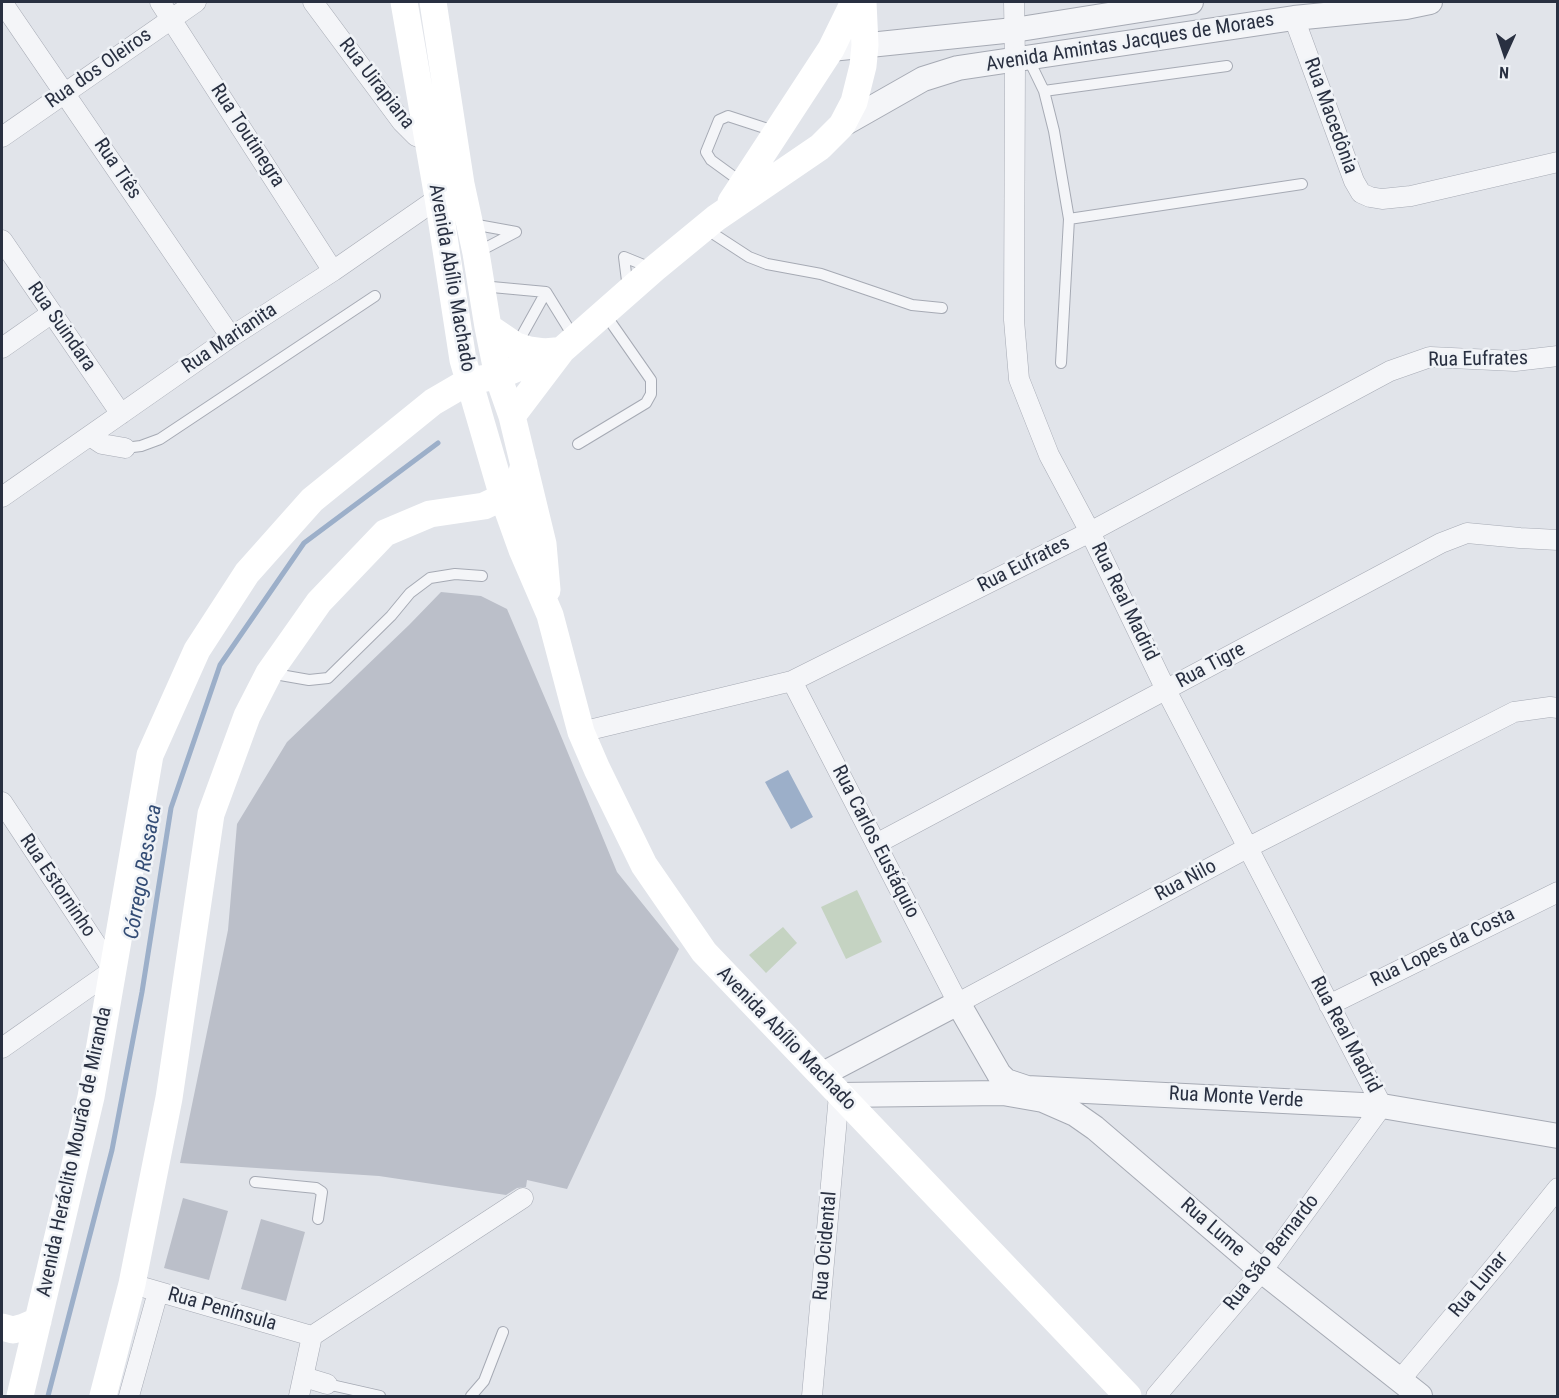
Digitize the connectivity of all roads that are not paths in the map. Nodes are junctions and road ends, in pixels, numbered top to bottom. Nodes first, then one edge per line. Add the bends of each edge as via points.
1 (2, 2) edge
2 (160, 2) edge
3 (196, 2) edge
4 (313, 2) edge
5 (404, 2) edge
6 (433, 2) edge
7 (854, 2) edge
8 (863, 2) edge
9 (1014, 2) edge
10 (1191, 2) edge
11 (1338, 2) edge
12 (1430, 2) edge
13 (171, 18) junction
14 (1294, 18) junction
15 (1014, 30) junction
16 (865, 45) junction
17 (831, 49) junction
18 (1022, 59) junction
19 (1227, 66) dead end
20 (1044, 91) junction
21 (64, 92) junction
22 (794, 106) junction
23 (842, 125) junction
24 (777, 132) junction
25 (2, 137) edge
26 (441, 141) junction
27 (820, 147) junction
28 (1557, 162) edge
29 (461, 184) junction
30 (744, 184) junction
31 (1302, 184) dead end
32 (438, 198) junction
33 (1069, 219) junction
34 (713, 221) junction
35 (470, 224) junction
36 (2, 240) edge
37 (476, 253) junction
38 (333, 270) junction
39 (480, 286) junction
40 (546, 292) junction
41 (375, 296) dead end
42 (942, 308) dead end
43 (52, 313) junction
44 (604, 314) junction
45 (488, 327) junction
46 (231, 337) junction
47 (569, 345) junction
48 (516, 346) junction
49 (2, 348) edge
50 (1557, 356) edge
51 (1061, 363) dead end
52 (466, 371) junction
53 (498, 376) junction
54 (121, 414) junction
55 (512, 416) junction
56 (90, 435) junction
57 (578, 444) dead end
58 (125, 448) joint
59 (524, 464) junction
60 (2, 497) edge
61 (503, 497) junction
62 (1090, 532) junction
63 (1557, 540) edge
64 (482, 576) dead end
65 (550, 615) junction
66 (269, 673) junction
67 (792, 681) junction
68 (1166, 690) junction
69 (1557, 708) edge
70 (581, 732) junction
71 (2, 802) edge
72 (876, 844) junction
73 (1249, 847) junction
74 (1557, 892) edge
75 (113, 970) junction
76 (958, 1003) junction
77 (1329, 1005) junction
78 (2, 1048) edge
79 (830, 1085) junction
80 (1382, 1106) junction
81 (1557, 1136) edge
82 (255, 1182) dead end
83 (1557, 1188) edge
84 (523, 1198) dead end
85 (318, 1219) dead end
86 (1262, 1271) junction
87 (132, 1284) junction
88 (158, 1292) junction
89 (39, 1321) junction
90 (2, 1328) edge
91 (503, 1332) dead end
92 (312, 1336) junction
93 (303, 1377) junction
94 (1400, 1380) junction
95 (327, 1384) joint
96 (816, 1394) edge
97 (20, 1396) edge
98 (103, 1396) edge
99 (129, 1396) edge
100 (299, 1396) edge
101 (380, 1396) edge
102 (471, 1396) edge
103 (1128, 1396) edge
104 (1156, 1396) edge
105 (1420, 1396) edge

1 - 21 street, Rua Tiês
2 - 13 street, Rua Toutinegra
3 - 13 street, Rua dos Oleiros
4 - 26 street, Rua Uirapiana via 402,122 416,136
5 - 26 main road, Avenida Abílio Machado
6 - 26 main road, Avenida Abílio Machado
7 - 17 main road
8 - 16 main road
9 - 15 street, Rua Real Madrid
10 - 15 street, Avenida Amintas Jacques de Moraes
11 - 14 street via 1316,5
12 - 14 street, Avenida Amintas Jacques de Moraes
13 - 21 street, Rua dos Oleiros
13 - 38 street, Rua Toutinegra
14 - 18 street, Avenida Amintas Jacques de Moraes
14 - 28 street, Rua Macedônia via 1361,193 1382,200 1411,196
15 - 16 street, Avenida Amintas Jacques de Moraes
15 - 18 street, Rua Real Madrid
16 - 17 street, Avenida Amintas Jacques de Moraes
16 - 23 main road via 859,86
17 - 22 main road
18 - 20 lane
18 - 23 street, Avenida Amintas Jacques de Moraes via 958,68 923,79
18 - 62 street, Rua Real Madrid via 1014,320 1019,379 1049,455
19 - 20 lane
20 - 33 lane
21 - 25 street, Rua dos Oleiros
21 - 46 street, Rua Tiês
22 - 24 main road
22 - 27 main road via 801,131
23 - 27 main road
24 - 30 main road
24 - 30 lane via 728,116 719,120 706,152
26 - 29 main road, Avenida Abílio Machado
26 - 32 main road, Avenida Abílio Machado
27 - 34 main road
29 - 32 street, Rua Marianita
29 - 35 main road, Avenida Abílio Machado
30 - 34 main road
31 - 33 lane
32 - 38 street, Rua Marianita
32 - 52 main road, Avenida Abílio Machado
33 - 51 lane
34 - 42 lane via 749,257 767,264 821,274 912,305
34 - 44 main road
35 - 37 main road, Avenida Abílio Machado
35 - 37 lane via 516,232
36 - 43 street, Rua Suindara
37 - 39 main road, Avenida Abílio Machado
38 - 46 street, Rua Marianita
39 - 40 lane
39 - 45 main road, Avenida Abílio Machado
40 - 47 lane
40 - 48 lane
41 - 58 lane via 160,440
43 - 49 street
43 - 54 street, Rua Suindara
44 - 47 main road
44 - 57 lane via 651,380 651,394 646,403
45 - 48 main road
45 - 53 main road, Avenida Abílio Machado
46 - 54 street, Rua Marianita
47 - 48 main road via 536,351
47 - 53 main road, Avenida Heráclito Mourão de Miranda
47 - 55 main road
50 - 62 street, Rua Eufrates via 1515,361 1430,357 1390,371
52 - 53 main road, Avenida Heráclito Mourão de Miranda
52 - 61 main road, Avenida Abílio Machado
52 - 75 main road, Avenida Heráclito Mourão de Miranda via 312,501 247,573 197,650 150,755
53 - 55 main road, Avenida Abílio Machado
54 - 56 street, Rua Marianita
55 - 59 main road, Avenida Abílio Machado
56 - 58 street via 102,444
56 - 60 street, Rua Marianita
59 - 61 main road via 520,480
59 - 65 main road, Avenida Abílio Machado via 543,544
61 - 65 main road, Avenida Abílio Machado
61 - 66 main road via 484,506 429,514 385,533 320,602
62 - 67 street, Rua Eufrates
62 - 68 street, Rua Real Madrid
63 - 68 street, Rua Tigre via 1467,533 1441,543
64 - 66 lane via 455,574 430,578 410,593 328,678 309,680
65 - 70 main road, Avenida Abílio Machado
66 - 87 main road via 247,716 211,814 169,1098
67 - 70 street, Rua Eufrates
67 - 72 street, Rua Carlos Eustáquio
68 - 72 street, Rua Tigre
68 - 73 street, Rua Real Madrid
69 - 73 street, Rua Nilo via 1515,712
70 - 79 main road, Avenida Abílio Machado via 644,865 704,952
71 - 75 street, Rua Estorninho
72 - 76 street, Rua Carlos Eustáquio
73 - 76 street, Rua Nilo
73 - 77 street, Rua Real Madrid
74 - 77 street, Rua Lopes da Costa
75 - 78 street
75 - 89 main road, Avenida Heráclito Mourão de Miranda via 91,1097
76 - 79 street, Rua Nilo
76 - 80 street, Rua Monte Verde via 999,1074 1006,1081 1027,1088
77 - 80 street, Rua Real Madrid
79 - 86 street, Rua Lume via 1003,1093 1043,1100 1095,1128
79 - 96 street, Rua Ocidental
79 - 103 main road, Avenida Abílio Machado
80 - 81 street, Rua Monte Verde
80 - 86 street, Rua São Bernardo
82 - 85 lane via 316,1188 321,1192
83 - 94 street, Rua Lunar
84 - 92 street
86 - 94 street, Rua Lume
86 - 104 street, Rua São Bernardo
87 - 88 street, Rua Península
87 - 98 main road
88 - 92 street, Rua Península
88 - 99 street
89 - 90 main road via 24,1327
89 - 97 main road, Avenida Heráclito Mourão de Miranda
91 - 102 lane via 484,1382
92 - 93 street
93 - 95 street
93 - 100 street
94 - 105 street, Rua Lume
95 - 101 lane

